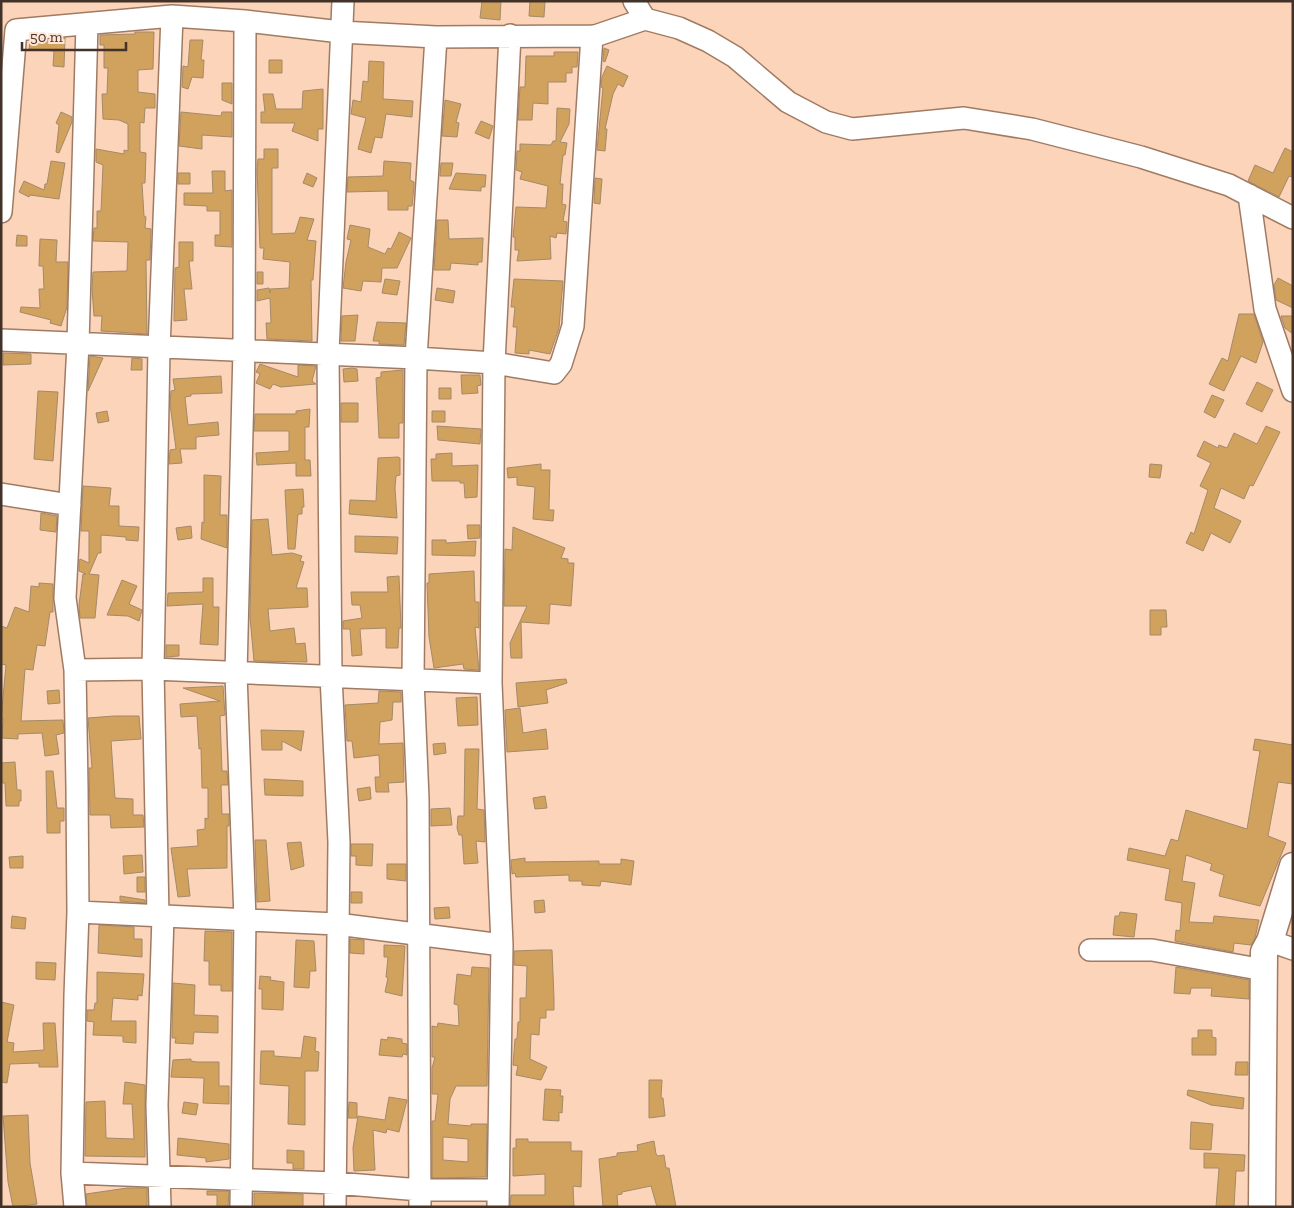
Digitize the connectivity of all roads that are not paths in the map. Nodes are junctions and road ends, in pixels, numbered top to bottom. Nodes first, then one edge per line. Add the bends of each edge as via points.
1 (343, 1) edge
2 (639, 10) edge
3 (172, 16) junction
4 (245, 20) junction
5 (87, 24) junction
6 (341, 32) junction
7 (510, 35) junction
8 (592, 36) junction
9 (436, 37) junction
10 (1249, 195) junction
11 (1, 212) edge
12 (1293, 218) edge
13 (1, 340) edge
14 (78, 344) junction
15 (159, 349) junction
16 (244, 349) junction
17 (328, 353) junction
18 (416, 358) junction
19 (494, 363) junction
20 (1293, 391) edge
21 (1, 494) edge
22 (70, 505) junction
23 (153, 669) junction
24 (74, 670) junction
25 (236, 674) junction
26 (331, 676) junction
27 (413, 680) junction
28 (491, 683) junction
29 (1293, 866) edge
30 (78, 912) junction
31 (160, 916) junction
32 (245, 920) junction
33 (338, 924) junction
34 (419, 936) junction
35 (502, 945) junction
36 (1282, 945) edge
37 (1090, 950) dead end
38 (1264, 970) junction
39 (72, 1173) junction
40 (158, 1175) junction
41 (241, 1178) junction
42 (335, 1183) junction
43 (420, 1198) edge
44 (498, 1198) edge
45 (75, 1207) edge
46 (160, 1207) edge
47 (241, 1207) edge
48 (335, 1207) edge
49 (1262, 1207) edge

1 - 6 street
2 - 8 street
2 - 10 street via 735,57 788,102 826,122 852,129 964,118 1032,129 1141,157 1229,185
3 - 4 street
3 - 5 street
3 - 15 street
4 - 6 street
4 - 16 street
5 - 11 street via 16,30
5 - 14 street
6 - 9 street
6 - 17 street
7 - 8 street
7 - 9 street
7 - 19 street
8 - 19 street via 574,326 561,364 554,373
9 - 18 street
10 - 12 street
10 - 20 street via 1265,309
13 - 14 street
14 - 15 street
14 - 22 street
15 - 16 street
15 - 23 street
16 - 17 street
16 - 25 street
17 - 18 street
17 - 26 street
18 - 19 street
18 - 27 street
19 - 28 street
21 - 22 street
22 - 24 street via 65,598
23 - 24 street
23 - 25 street
23 - 31 street
24 - 30 street
25 - 26 street
25 - 32 street
26 - 27 street
26 - 33 street via 339,842
27 - 28 street
27 - 34 street
28 - 35 street
29 - 36 main road
30 - 31 street
30 - 39 street
31 - 32 street
31 - 40 street
32 - 33 street
32 - 41 street
33 - 34 street
33 - 42 street
34 - 35 street
34 - 43 street
35 - 44 street
36 - 38 main road via 1264,952
37 - 38 street via 1152,950
38 - 49 main road
39 - 40 street
39 - 45 street
40 - 41 street
40 - 46 street
41 - 42 street
41 - 47 street
42 - 43 street
42 - 48 street
43 - 44 street

